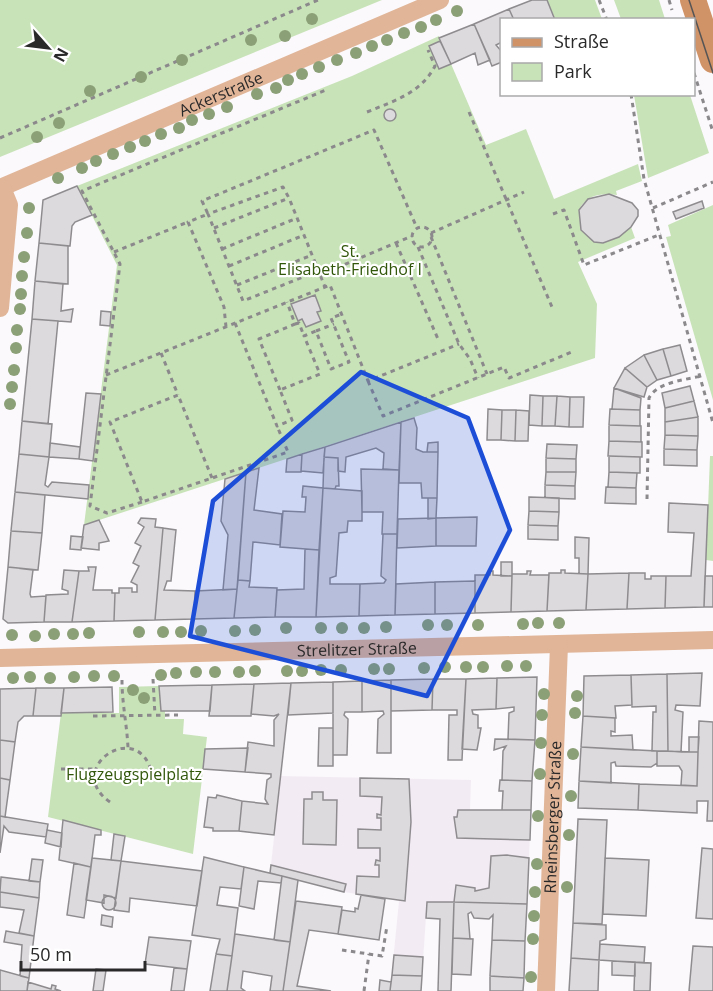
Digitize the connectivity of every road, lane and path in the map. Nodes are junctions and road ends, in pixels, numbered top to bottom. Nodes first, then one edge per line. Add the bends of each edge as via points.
1 (318, 0) edge
2 (440, 0) edge
3 (599, 0) edge
4 (693, 0) edge
5 (606, 18) edge
6 (428, 50) dead end
7 (713, 60) edge
8 (695, 79) edge
9 (326, 90) dead end
10 (631, 96) edge
11 (367, 112) dead end
12 (469, 112) dead end
13 (713, 132) edge
14 (0, 138) edge
15 (713, 182) edge
16 (1, 188) edge
17 (524, 192) dead end
18 (289, 198) junction
19 (506, 200) junction
20 (653, 208) junction
21 (208, 214) junction
22 (553, 214) dead end
23 (297, 218) junction
24 (188, 222) junction
25 (214, 228) junction
26 (417, 228) junction
27 (661, 234) junction
28 (304, 235) junction
29 (431, 235) junction
30 (412, 236) junction
31 (396, 243) junction
32 (418, 247) junction
33 (222, 249) junction
34 (114, 252) junction
35 (312, 255) junction
36 (229, 266) junction
37 (319, 273) junction
38 (237, 285) junction
39 (324, 287) junction
40 (287, 302) junction
41 (552, 307) dead end
42 (0, 308) edge
43 (342, 314) junction
44 (236, 323) junction
45 (295, 324) junction
46 (334, 324) junction
47 (226, 327) junction
48 (316, 331) junction
49 (304, 336) junction
50 (438, 339) dead end
51 (459, 344) junction
52 (574, 351) dead end
53 (161, 353) junction
54 (487, 374) junction
55 (106, 375) junction
56 (701, 376) junction
57 (478, 378) junction
58 (368, 381) junction
59 (280, 390) junction
60 (178, 395) junction
61 (110, 422) junction
62 (713, 423) edge
63 (100, 426) junction
64 (277, 426) junction
65 (212, 478) junction
66 (647, 499) dead end
67 (142, 502) junction
68 (713, 640) edge
69 (559, 645) junction
70 (0, 658) edge
71 (153, 679) dead end
72 (122, 680) dead end
73 (155, 715) junction
74 (178, 715) dead end
75 (93, 716) dead end
76 (123, 716) junction
77 (128, 748) junction
78 (61, 769) dead end
79 (96, 769) junction
80 (152, 774) dead end
81 (110, 802) dead end
82 (387, 926) dead end
83 (342, 950) dead end
84 (369, 954) junction
85 (364, 991) edge
86 (546, 991) edge

1 - 14 path
2 - 16 street, Ackerstraße
3 - 5 path
4 - 7 main road
6 - 11 path via 435,66 422,84 414,92
8 - 13 path
9 - 34 path via 82,191
10 - 20 path via 638,149
12 - 19 path
15 - 20 path
16 - 42 street via 9,205
17 - 19 path
18 - 21 path via 283,187
18 - 23 path
18 - 25 path
19 - 29 path
19 - 41 path
20 - 27 path
21 - 24 path
21 - 25 path
21 - 26 path via 202,201 374,130
22 - 27 path via 564,210 584,265
23 - 28 path
23 - 33 path
24 - 34 path
24 - 47 path via 224,307
25 - 33 path
26 - 29 path via 425,228
26 - 30 path
27 - 56 path
28 - 35 path
28 - 36 path
29 - 32 path via 428,245
29 - 54 path
30 - 31 path
30 - 32 path
31 - 37 path
31 - 50 path
32 - 51 path
33 - 36 path
34 - 55 path via 120,264
35 - 37 path
35 - 38 path
36 - 38 path
37 - 38 path via 243,301
37 - 39 path
39 - 40 path
39 - 43 path via 330,285
40 - 44 path
40 - 45 path
43 - 46 path via 331,318
43 - 58 path
44 - 47 path
44 - 64 path
45 - 49 path via 299,322
45 - 59 path via 259,339
46 - 48 path
46 - 48 path via 349,362 331,369
47 - 53 path
48 - 49 path
49 - 59 path via 320,374
51 - 57 path
51 - 58 path
52 - 54 path via 509,378 504,367
53 - 55 path
53 - 60 path
54 - 57 path
55 - 63 path
56 - 62 path
56 - 66 path via 661,387 649,398
57 - 58 path via 383,416
59 - 64 path via 292,420
60 - 61 path
60 - 65 path
61 - 63 path
61 - 67 path
63 - 67 path via 90,506 107,513
64 - 65 path via 288,452
65 - 67 path
68 - 69 street, Strelitzer Straße
69 - 70 street, Strelitzer Straße
69 - 86 street, Rheinsberger Straße
71 - 73 path
72 - 76 path
73 - 74 path
73 - 76 path
75 - 76 path
76 - 77 path
77 - 79 path via 105,754
77 - 80 path via 144,756
78 - 79 path
79 - 81 path via 96,786
82 - 84 path via 382,956
83 - 84 path
84 - 85 path

